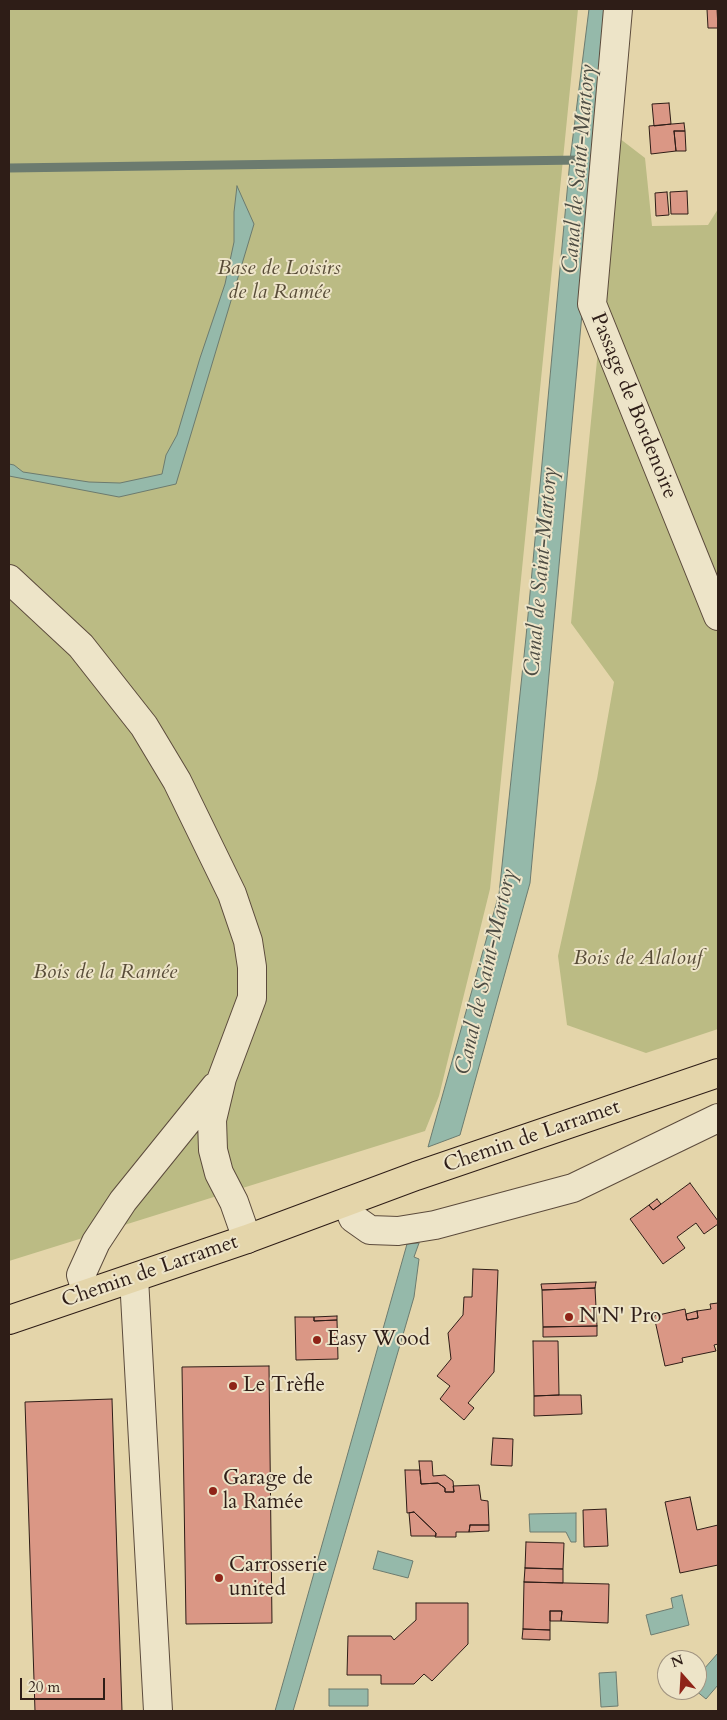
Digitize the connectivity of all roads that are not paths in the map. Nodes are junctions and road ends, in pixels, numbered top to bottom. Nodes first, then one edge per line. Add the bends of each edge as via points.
1 (618, 9) edge
2 (9, 579) edge
3 (718, 616) edge
4 (718, 1073) edge
5 (222, 1078) junction
6 (716, 1126) edge
7 (347, 1202) junction
8 (247, 1239) junction
9 (134, 1278) junction
10 (87, 1293) junction
11 (9, 1320) edge
12 (158, 1711) edge

1 - 3 street, Passage de Bordenoire via 592,304
2 - 5 street via 81,646 144,726 177,782 232,894 248,941 252,998
4 - 7 main road, Chemin de Larramet
5 - 8 street via 212,1120 213,1150
5 - 10 street via 123,1201 96,1242 81,1275
6 - 7 street via 573,1188 435,1226 398,1231 370,1230 353,1218
7 - 8 main road, Chemin de Larramet
8 - 9 main road, Chemin de Larramet
9 - 10 main road, Chemin de Larramet
9 - 12 street
10 - 11 main road, Chemin de Larramet

